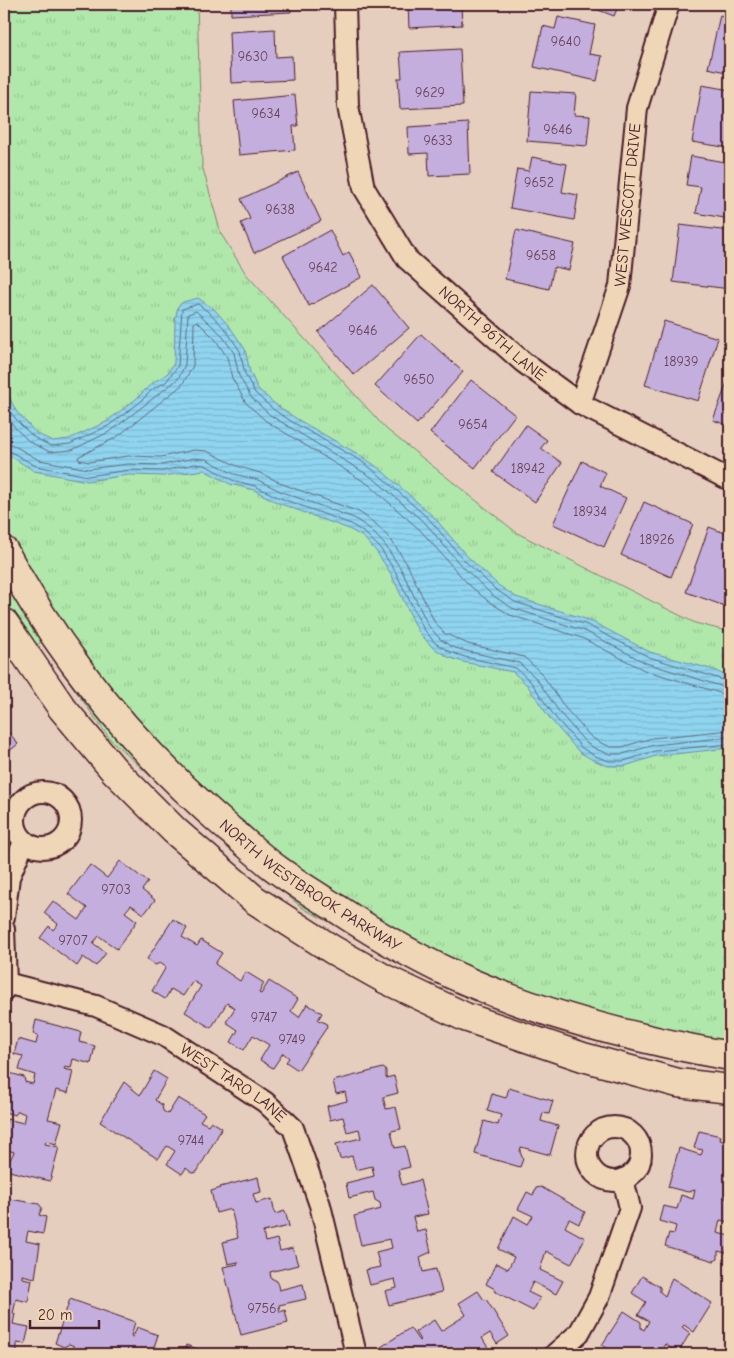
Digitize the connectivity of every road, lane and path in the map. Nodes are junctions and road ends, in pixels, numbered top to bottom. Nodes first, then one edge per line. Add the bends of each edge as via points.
1 (345, 4) edge
2 (669, 4) edge
3 (580, 404) junction
4 (730, 480) edge
5 (4, 551) edge
6 (4, 624) edge
7 (24, 842) dead end
8 (4, 917) edge
9 (4, 929) edge
10 (5, 987) edge
11 (730, 1056) edge
12 (730, 1089) edge
13 (623, 1180) dead end
14 (356, 1354) edge
15 (555, 1354) edge

1 - 3 street, NORTH 96TH LANE via 348,106 364,188 407,259 523,362
2 - 3 street, WEST WESCOTT DRIVE via 637,108 620,286
3 - 4 street, NORTH 96TH LANE
5 - 11 street, NORTH WESTBROOK PARKWAY via 79,669 141,745 200,804 276,869 397,946 466,981 588,1025
6 - 12 street via 62,708 114,770 175,831 255,900 317,940 385,979 465,1018 583,1057 678,1083
7 - 8 street via 9,877
9 - 10 street
10 - 14 street, WEST TARO LANE via 96,1006 163,1035 264,1102 293,1128 320,1205
13 - 15 street via 630,1208 599,1297 579,1333

